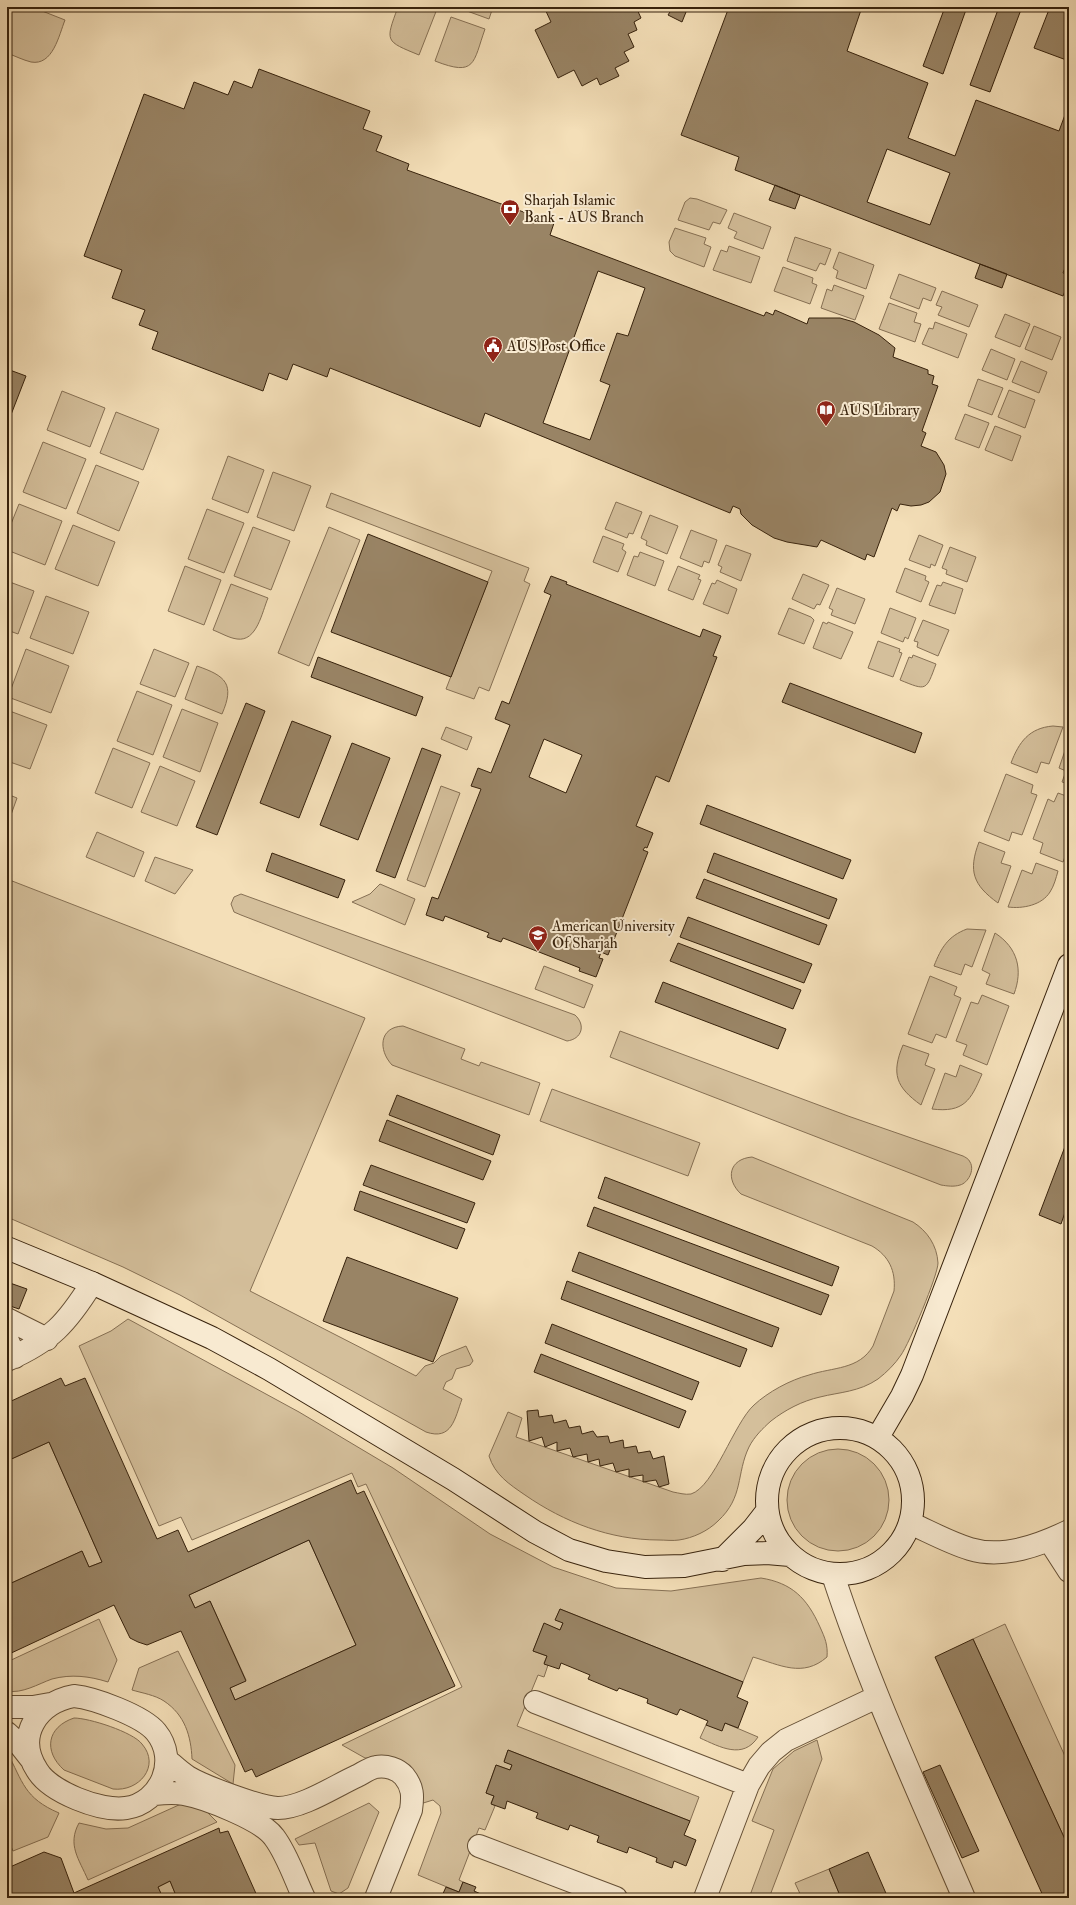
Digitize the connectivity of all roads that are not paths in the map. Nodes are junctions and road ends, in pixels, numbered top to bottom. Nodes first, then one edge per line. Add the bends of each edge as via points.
1 (1069, 964) edge
2 (7, 1248) edge
3 (92, 1283) junction
4 (7, 1319) edge
5 (47, 1339) junction
6 (10, 1352) edge
7 (878, 1437) junction
8 (767, 1511) junction
9 (910, 1523) junction
10 (1069, 1531) edge
11 (1049, 1540) junction
12 (790, 1555) junction
13 (722, 1560) junction
14 (1069, 1571) edge
15 (833, 1575) junction
16 (877, 1697) junction
17 (535, 1702) dead end
18 (50, 1704) junction
19 (7, 1707) edge
20 (7, 1733) edge
21 (31, 1760) junction
22 (167, 1760) junction
23 (748, 1785) junction
24 (154, 1794) junction
25 (479, 1846) dead end
26 (304, 1898) edge
27 (376, 1898) edge
28 (616, 1898) edge
29 (705, 1898) edge
30 (964, 1898) edge

1 - 7 street via 912,1375
2 - 3 street
3 - 5 street via 61,1327
3 - 13 street via 212,1338 269,1369 453,1479 535,1532 569,1550 606,1561 645,1567 684,1566
4 - 5 street
5 - 6 street
7 - 8 street via 856,1429 832,1427 810,1433 790,1447 776,1465 768,1487
7 - 9 street via 898,1456 909,1475 913,1496
8 - 12 street via 771,1527
8 - 13 street
9 - 11 street via 971,1549 1011,1550 1031,1547
9 - 15 street via 902,1542 889,1557 872,1568 853,1574
10 - 11 street
11 - 14 street
12 - 13 street via 744,1554
12 - 15 street via 810,1568
15 - 16 street
16 - 23 street via 786,1740 759,1766
16 - 30 street
17 - 23 street
18 - 19 street
18 - 21 street via 38,1715 31,1729 28,1744
18 - 22 street via 74,1696 87,1698 146,1722 163,1744
20 - 21 street
21 - 24 street via 46,1781 65,1793 87,1802 110,1808 125,1808 140,1804
22 - 24 street via 166,1772
22 - 27 street via 177,1770 202,1784 278,1808 306,1800 375,1767 389,1767 401,1773 410,1783 412,1803
23 - 29 street
24 - 26 street via 186,1794 252,1819 265,1827 275,1838
25 - 28 street

